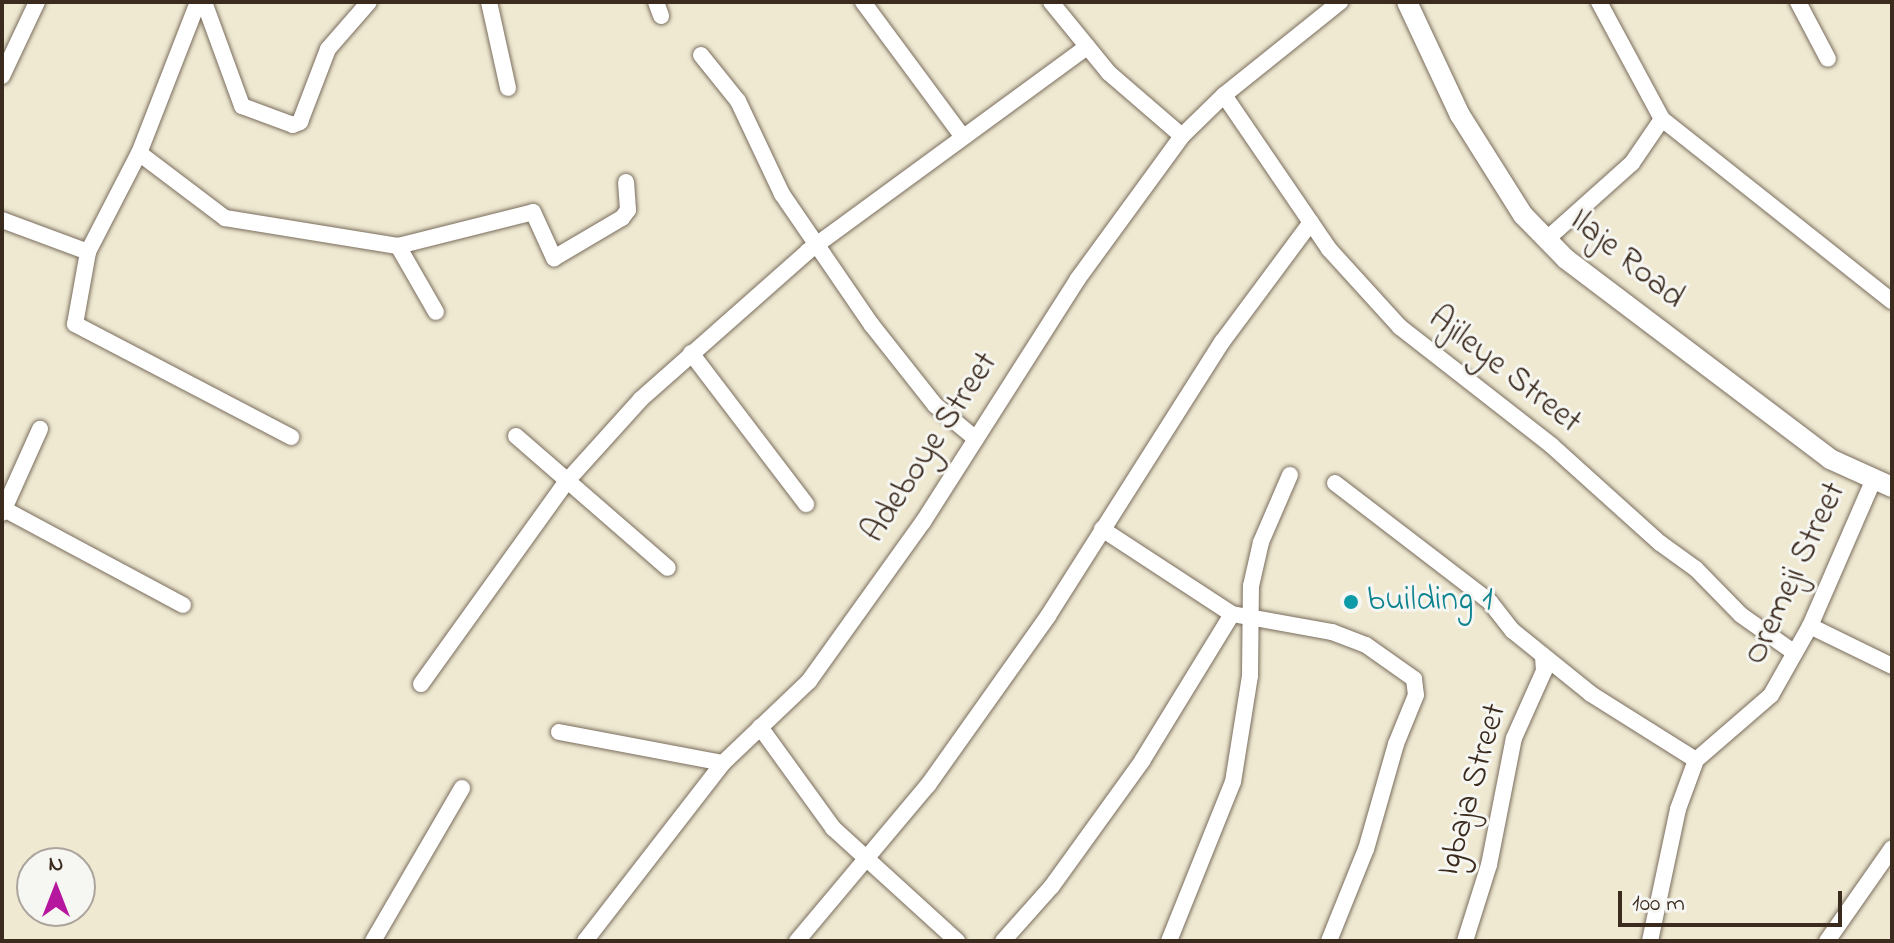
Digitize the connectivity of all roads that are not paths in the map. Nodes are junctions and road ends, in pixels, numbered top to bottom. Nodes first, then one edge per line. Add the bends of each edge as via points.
1 (201, 2) edge
2 (369, 2) edge
3 (489, 2) edge
4 (863, 2) edge
5 (1051, 2) edge
6 (1340, 2) edge
7 (1407, 2) edge
8 (1599, 2) edge
9 (1798, 2) edge
10 (32, 4) edge
11 (1087, 47) junction
12 (701, 55) dead end
13 (1828, 59) dead end
14 (2, 76) edge
15 (508, 88) dead end
16 (1224, 95) junction
17 (1662, 119) junction
18 (1182, 136) junction
19 (963, 137) junction
20 (139, 153) junction
21 (626, 182) dead end
22 (2, 220) edge
23 (1311, 222) junction
24 (1547, 239) junction
25 (818, 244) junction
26 (398, 246) junction
27 (88, 252) junction
28 (1892, 301) edge
29 (436, 312) dead end
30 (691, 353) junction
31 (40, 429) dead end
32 (516, 436) dead end
33 (291, 437) dead end
34 (976, 439) junction
35 (1290, 475) dead end
36 (567, 481) junction
37 (1335, 483) dead end
38 (1883, 483) edge
39 (806, 504) dead end
40 (3, 511) edge
41 (1102, 529) junction
42 (668, 568) dead end
43 (183, 605) dead end
44 (1240, 616) junction
45 (1810, 626) junction
46 (1792, 651) junction
47 (1543, 657) junction
48 (1892, 666) edge
49 (421, 684) dead end
50 (760, 727) junction
51 (559, 732) dead end
52 (1696, 760) junction
53 (723, 763) junction
54 (462, 788) dead end
55 (1892, 848) edge
56 (865, 857) junction
57 (373, 941) edge
58 (585, 941) edge
59 (797, 941) edge
60 (957, 941) edge
61 (1003, 941) edge
62 (1169, 941) edge
63 (1329, 941) edge
64 (1465, 941) edge
65 (1650, 941) edge
66 (1827, 941) edge

1 - 2 street via 242,106 293,125 300,122 328,49
1 - 20 street
3 - 15 street
4 - 19 street
5 - 11 street
6 - 16 street, Adeboye Street
7 - 24 street, Ilaje Road via 1460,115 1523,215
8 - 17 street
9 - 13 street
10 - 14 street
11 - 18 street
11 - 19 street
12 - 25 street via 738,101 761,156
16 - 18 street, Adeboye Street
16 - 23 street, Ajileye Street
17 - 24 street via 1632,163
17 - 28 street
18 - 34 street, Adeboye Street via 1009,380
19 - 25 street
20 - 26 street via 225,218
20 - 27 street
21 - 26 street via 628,210 622,218 562,256 549,255 533,212
22 - 27 street
23 - 41 street via 1222,342
23 - 46 street, Ajileye Street via 1400,327 1551,445 1696,569 1741,615
24 - 38 street, Ilaje Road via 1566,259 1830,459
25 - 30 street
25 - 34 street via 908,375
26 - 29 street
27 - 33 street via 75,324
30 - 36 street
30 - 39 street
31 - 40 street
32 - 36 street
34 - 50 street, Adeboye Street via 809,681
35 - 44 street via 1261,542
36 - 42 street
36 - 49 street
37 - 47 street via 1490,602
38 - 45 street, Oremeji Street
40 - 43 street
41 - 44 street
41 - 56 street via 928,785
44 - 61 street via 1052,886
44 - 62 street via 1250,676 1240,755
44 - 63 street via 1332,632 1366,645 1408,671 1417,688 1355,882
45 - 46 street, Oremeji Street
45 - 48 street
46 - 52 street, Oremeji Street via 1771,695 1752,717
47 - 52 street via 1628,720
47 - 64 street, Igbaja Street via 1544,671 1514,738 1489,865
50 - 53 street, Adeboye Street
50 - 56 street via 810,802
51 - 53 street
52 - 65 street via 1675,822
53 - 58 street, Adeboye Street
54 - 57 street
55 - 66 street
56 - 59 street
56 - 60 street

